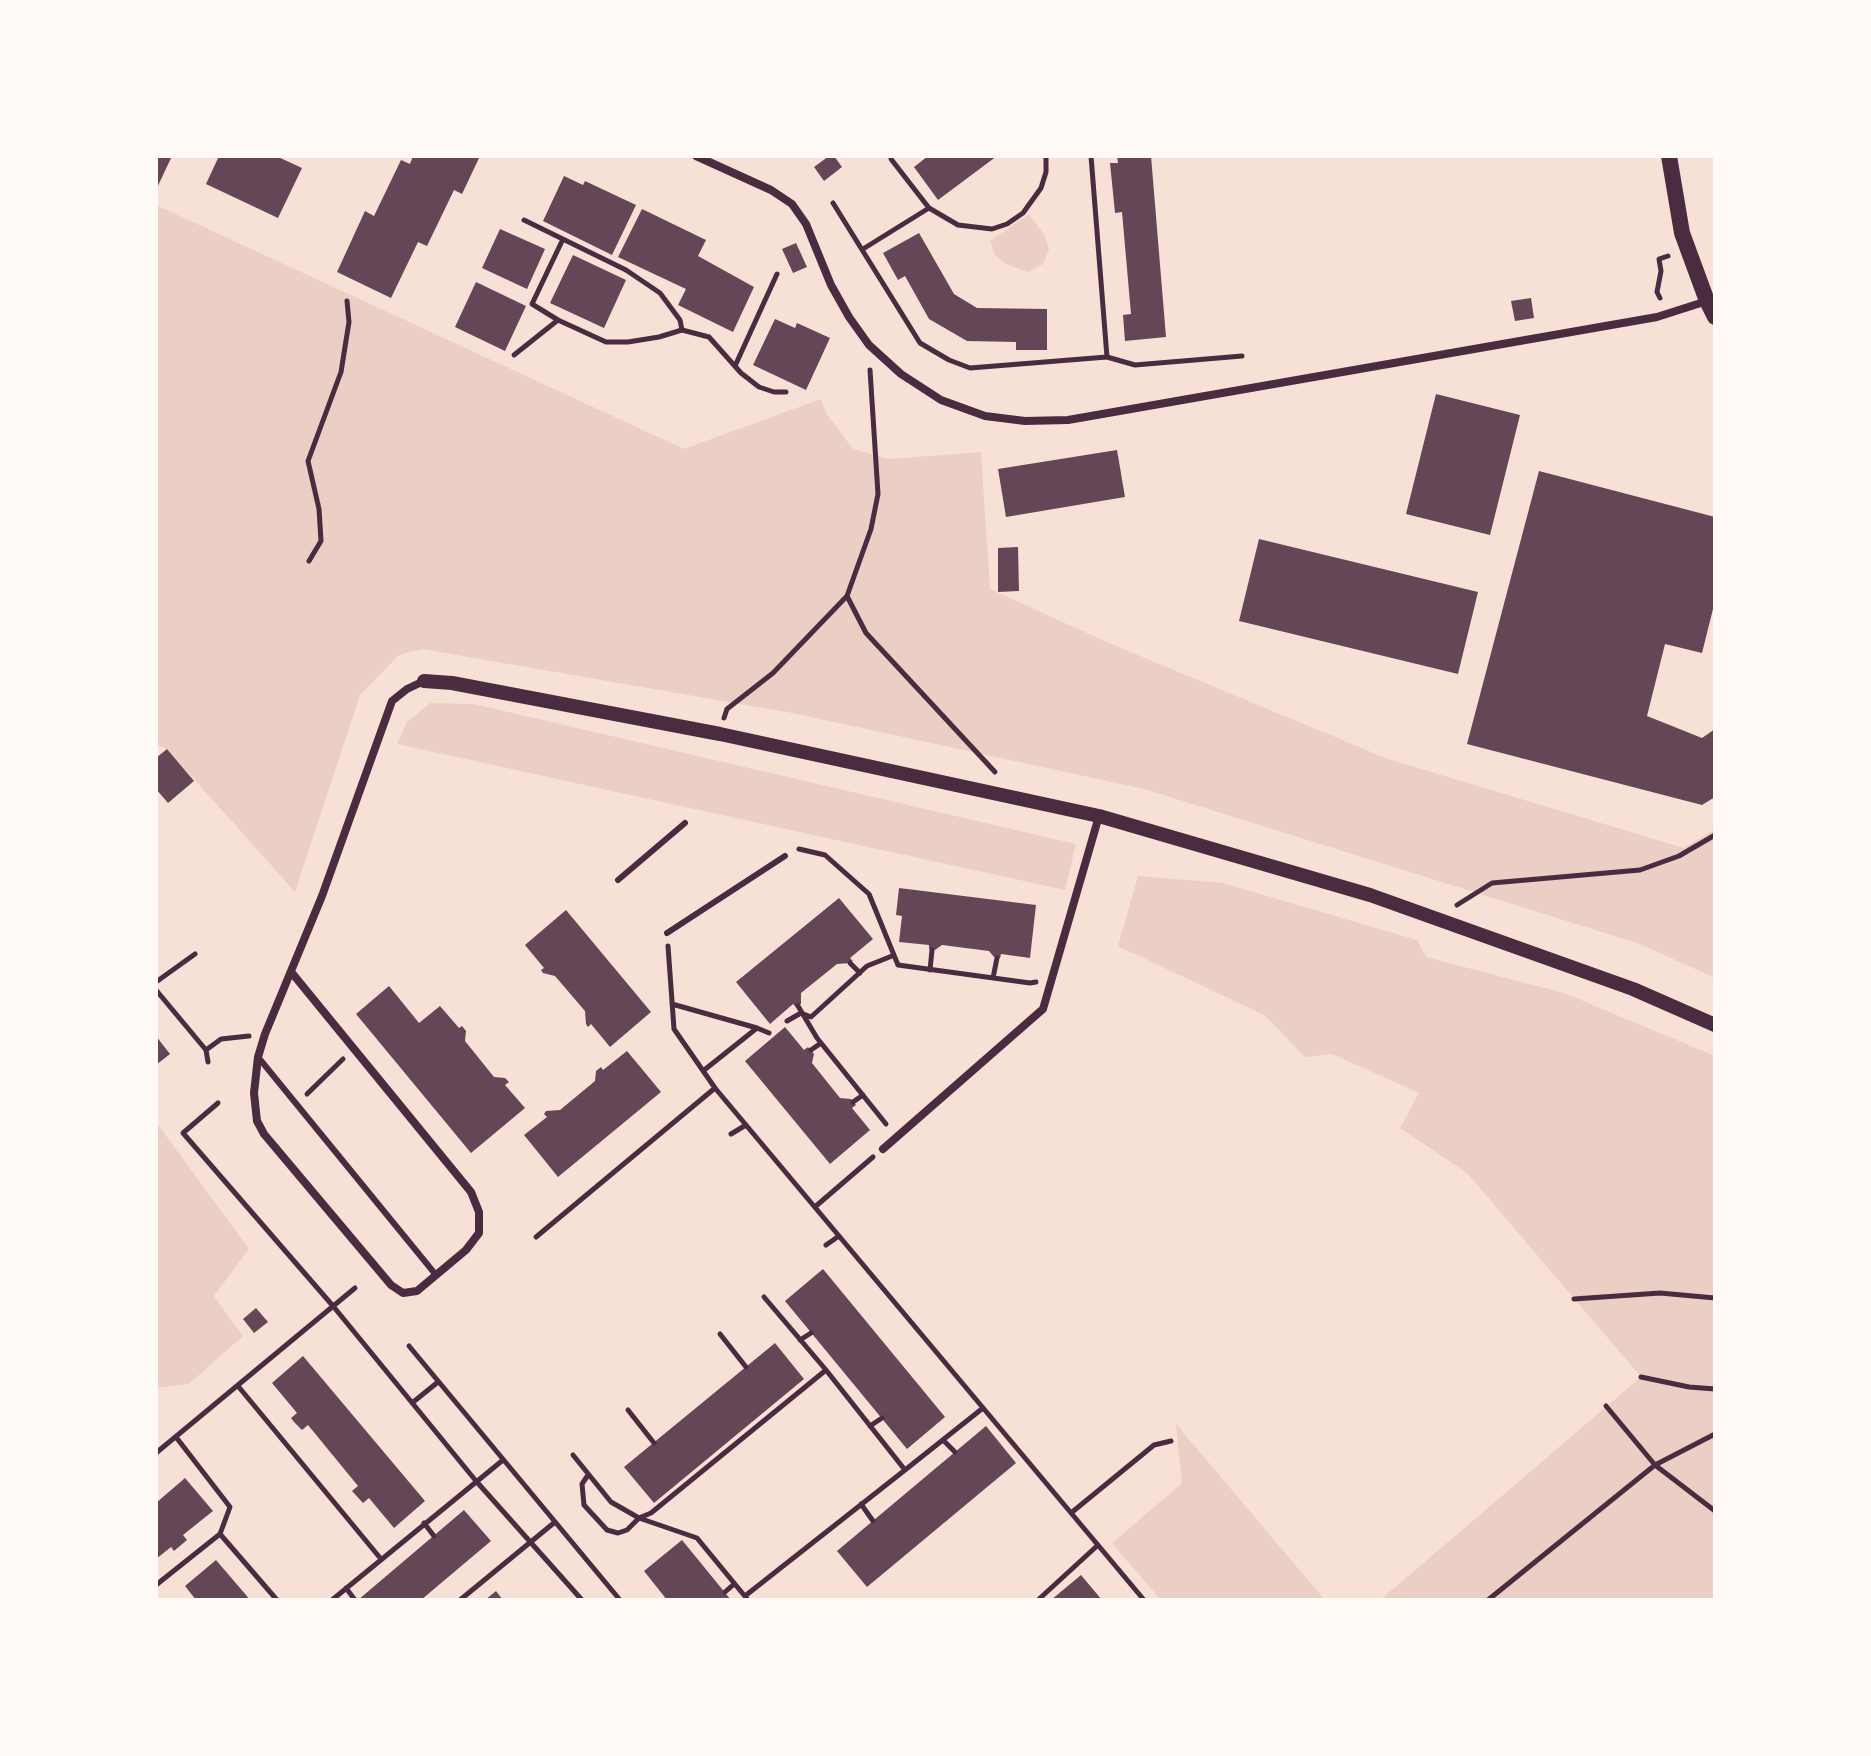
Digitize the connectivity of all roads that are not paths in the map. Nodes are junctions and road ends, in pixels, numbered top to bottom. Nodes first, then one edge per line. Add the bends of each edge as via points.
1 (696, 156) edge
2 (1669, 156) edge
3 (1707, 301) junction
4 (1715, 317) edge
5 (424, 681) joint
6 (1099, 816) junction
7 (685, 823) dead end
8 (785, 856) road end
9 (618, 880) dead end
10 (667, 933) road end
11 (292, 973) junction
12 (1715, 1025) edge
13 (258, 1057) junction
14 (883, 1149) road end
15 (436, 1275) junction

1 - 3 street via 792,204 811,234 831,285 869,345 941,400 985,416 1068,420 1657,317
2 - 3 main road via 1682,233
3 - 4 main road
5 - 6 street via 720,734
5 - 11 street via 392,701
6 - 12 street via 1370,895 1633,989
6 - 14 street via 1043,1009
7 - 9 lane
8 - 10 lane
11 - 13 street
11 - 15 street via 471,1192 479,1212 479,1233
13 - 15 lane
13 - 15 street via 254,1093 264,1134 391,1285 403,1293 417,1291

